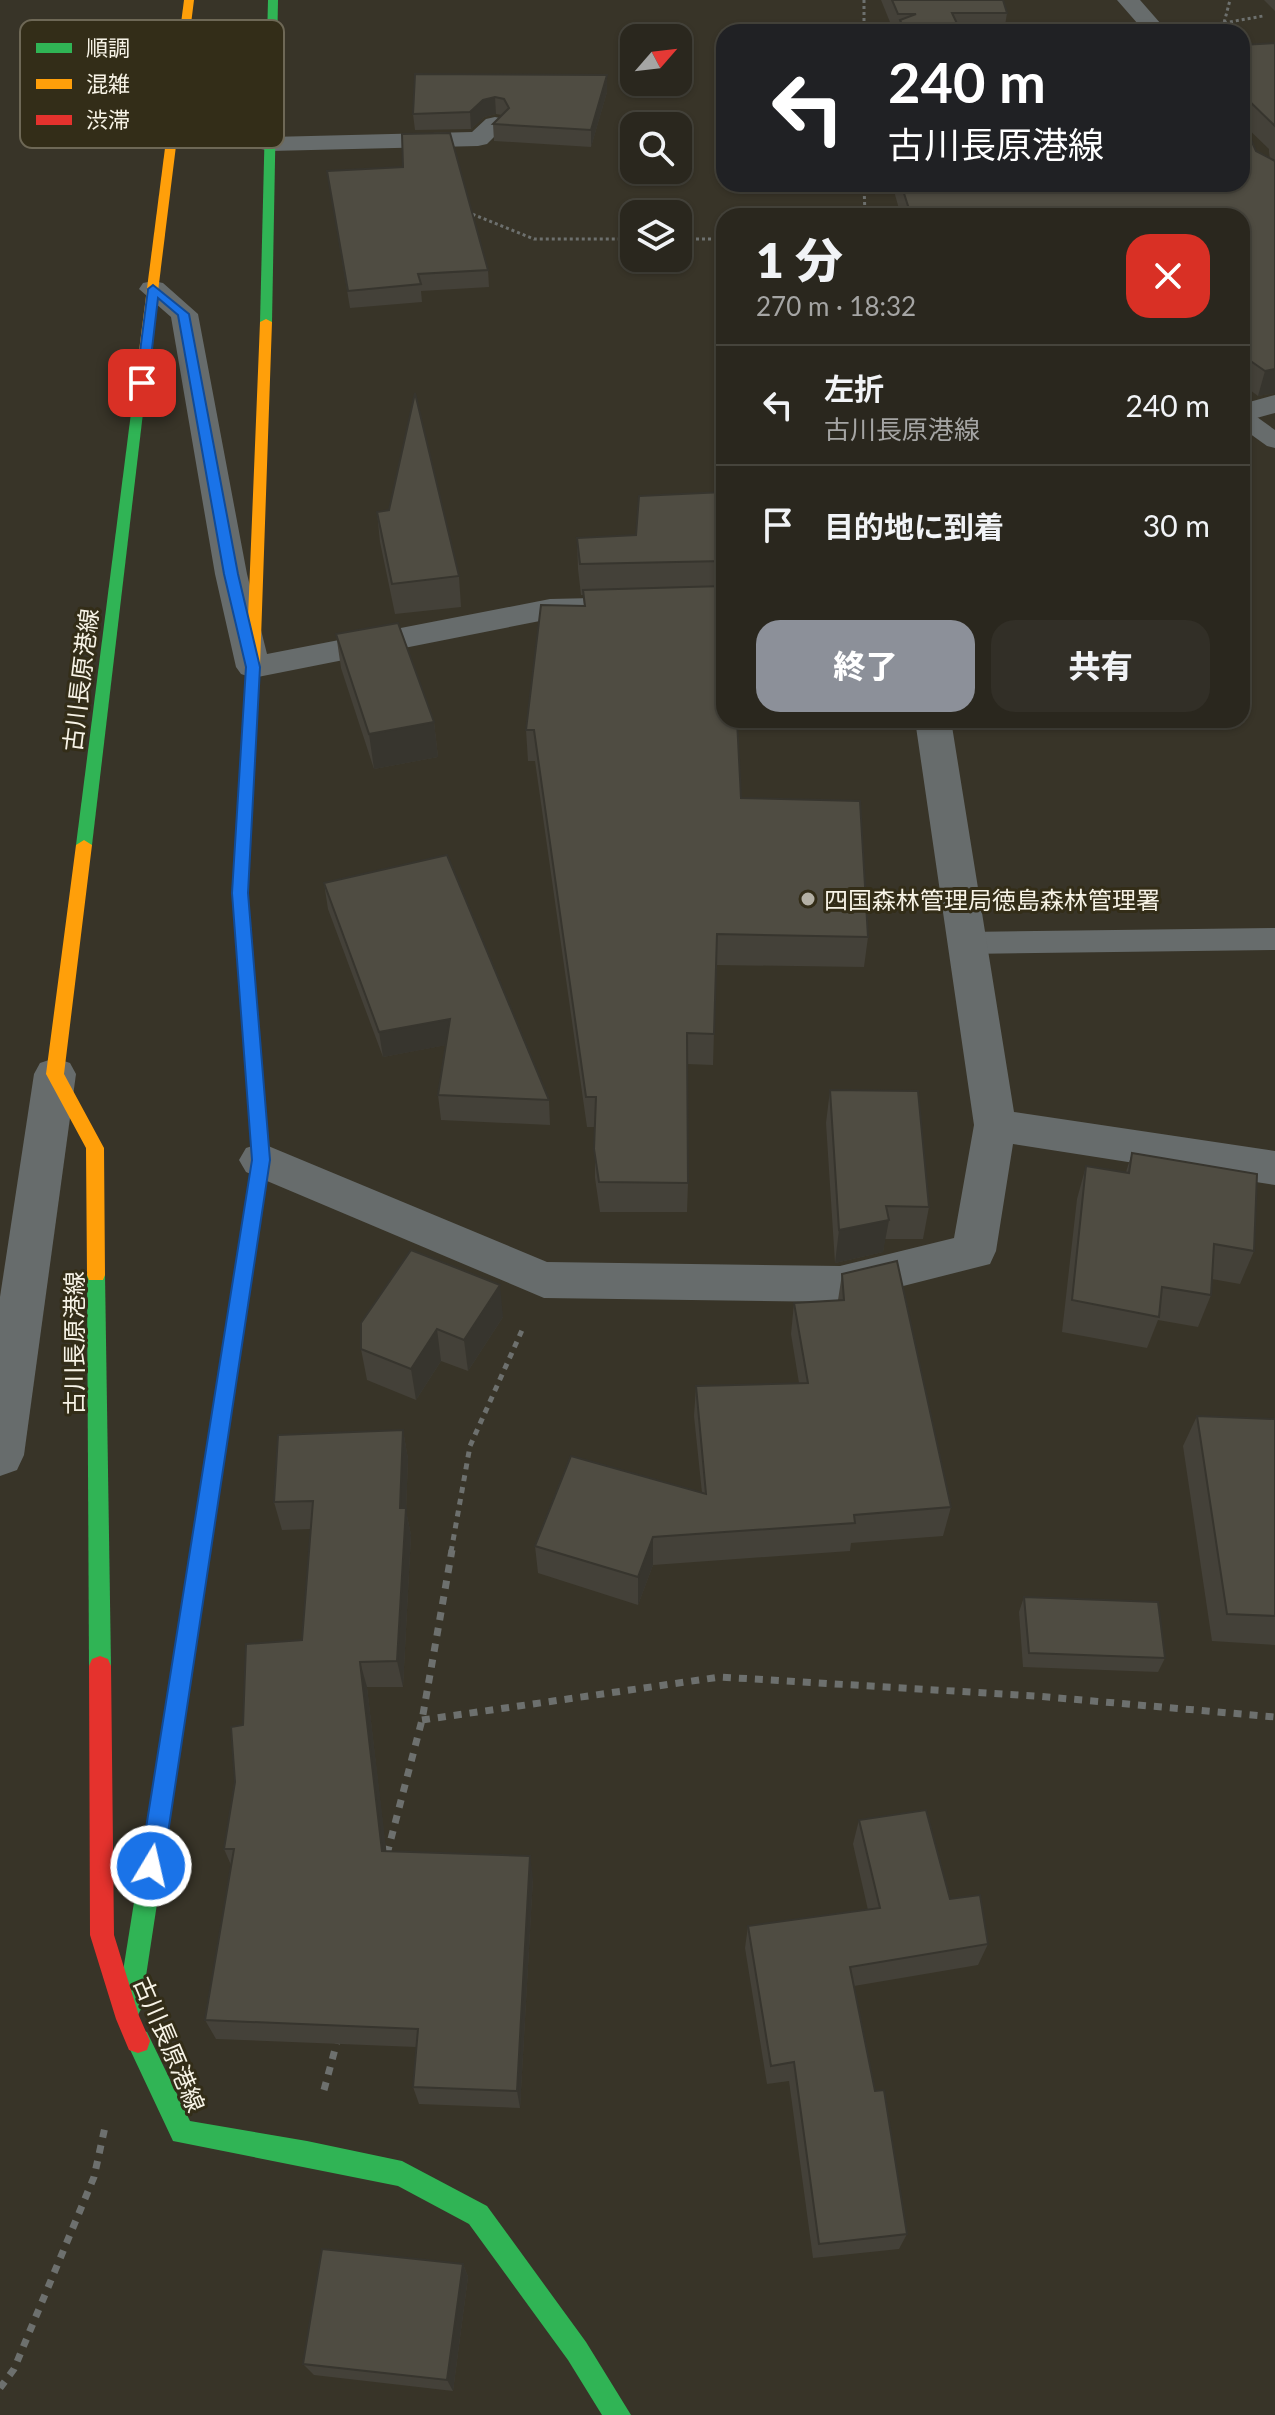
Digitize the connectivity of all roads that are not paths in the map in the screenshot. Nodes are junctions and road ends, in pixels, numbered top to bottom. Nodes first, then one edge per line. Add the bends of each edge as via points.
1 (189, 0) edge
2 (273, 0) edge
3 (1128, 0) edge
4 (187, 20) edge
5 (273, 20) edge
6 (1150, 24) edge
7 (495, 124) edge
8 (284, 144) edge
9 (171, 148) edge
10 (270, 148) edge
11 (153, 289) junction
12 (1275, 404) edge
13 (1250, 412) edge
14 (1250, 421) edge
15 (1275, 441) edge
16 (716, 605) edge
17 (253, 667) junction
18 (934, 728) edge
19 (1275, 939) edge
20 (965, 943) junction
21 (55, 1074) junction
22 (995, 1125) junction
23 (261, 1160) junction
24 (1275, 1168) edge
25 (0, 1455) edge
26 (128, 2019) junction
27 (618, 2415) edge

1 - 4 main road, 古川長原港線
2 - 5 main road
3 - 6 street
7 - 8 street via 478,139
9 - 11 main road, 古川長原港線
10 - 17 main road
11 - 17 street via 184,314
11 - 21 main road, 古川長原港線
12 - 13 street
14 - 15 lane
16 - 17 street via 550,609
17 - 23 main road via 240,893
18 - 20 street
19 - 20 lane
20 - 22 street
21 - 25 street
21 - 26 main road, 古川長原港線 via 95,1148 102,1935
22 - 23 street via 974,1251 840,1284 544,1280
22 - 24 street
23 - 26 main road
26 - 27 main road, 古川長原港線 via 182,2132 402,2174 478,2215

